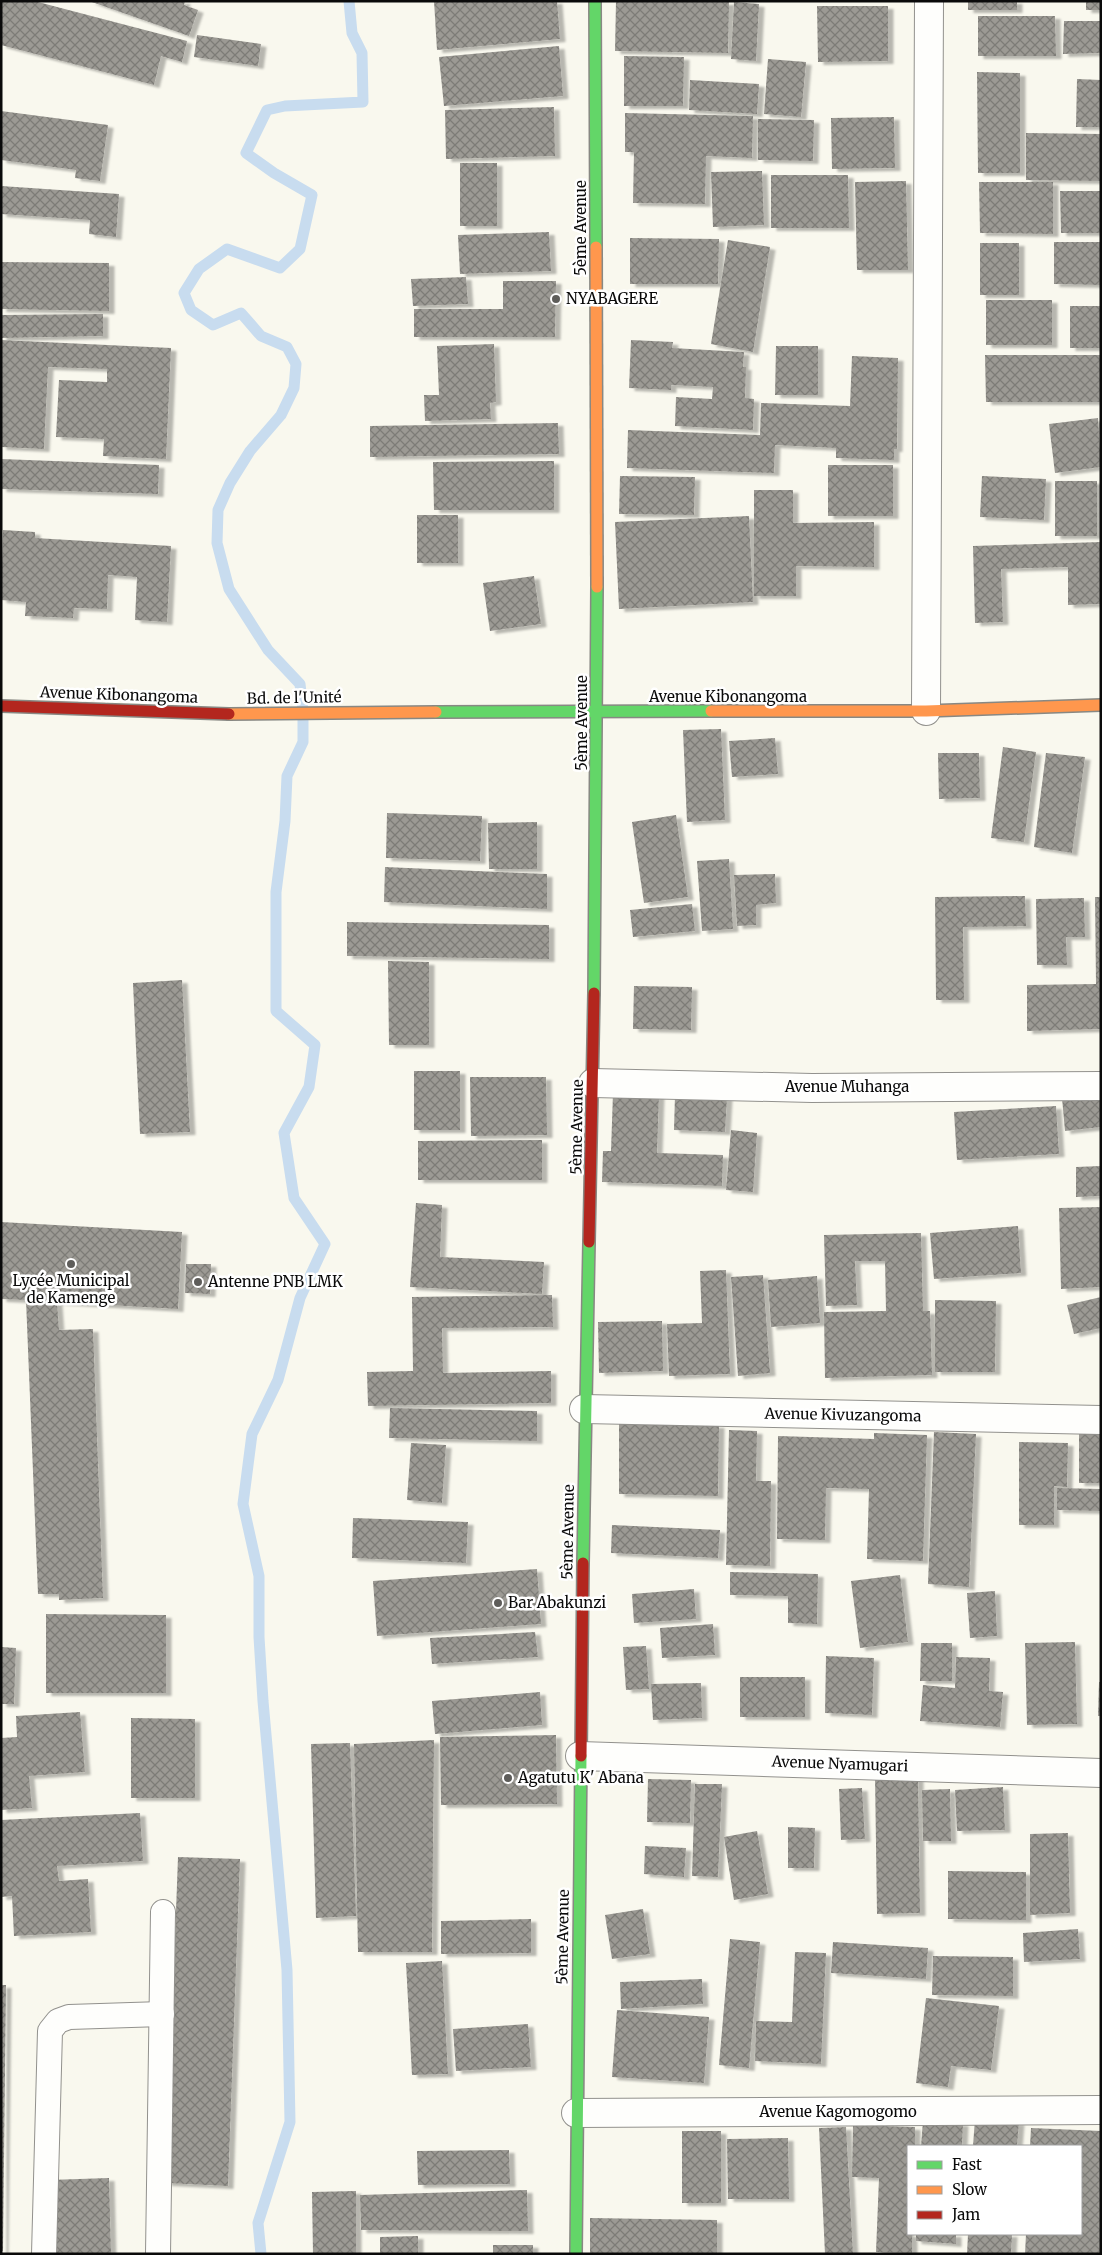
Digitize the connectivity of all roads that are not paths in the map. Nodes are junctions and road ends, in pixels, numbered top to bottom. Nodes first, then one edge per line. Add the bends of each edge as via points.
1 (595, 1) edge
2 (929, 1) edge
3 (1101, 705) edge
4 (1, 706) edge
5 (926, 711) junction
6 (354, 712) joint
7 (597, 713) junction
8 (235, 714) joint
9 (593, 1083) junction
10 (1101, 1086) edge
11 (584, 1409) junction
12 (1101, 1420) edge
13 (580, 1756) junction
14 (1101, 1773) edge
15 (163, 1912) dead end
16 (162, 2014) junction
17 (1101, 2110) edge
18 (576, 2113) junction
19 (44, 2254) edge
20 (158, 2254) edge
21 (576, 2254) edge

1 - 7 street, 5ème Avenue
2 - 5 street
3 - 5 street, Avenue Kibonangoma
4 - 8 street, Avenue Kibonangoma
5 - 7 street, Avenue Kibonangoma
6 - 7 street, Avenue Kibonangoma
6 - 8 street, Bd. de l'Unité
7 - 9 street, 5ème Avenue
9 - 10 street, Avenue Muhanga via 812,1088
9 - 11 street, 5ème Avenue
11 - 12 street, Avenue Kivuzangoma
11 - 13 street, 5ème Avenue
13 - 14 street, Avenue Nyamugari
13 - 18 street, 5ème Avenue
15 - 16 lane
16 - 19 lane via 69,2017 58,2021 50,2031
16 - 20 lane
17 - 18 street, Avenue Kagomogomo
18 - 21 street, 5ème Avenue

